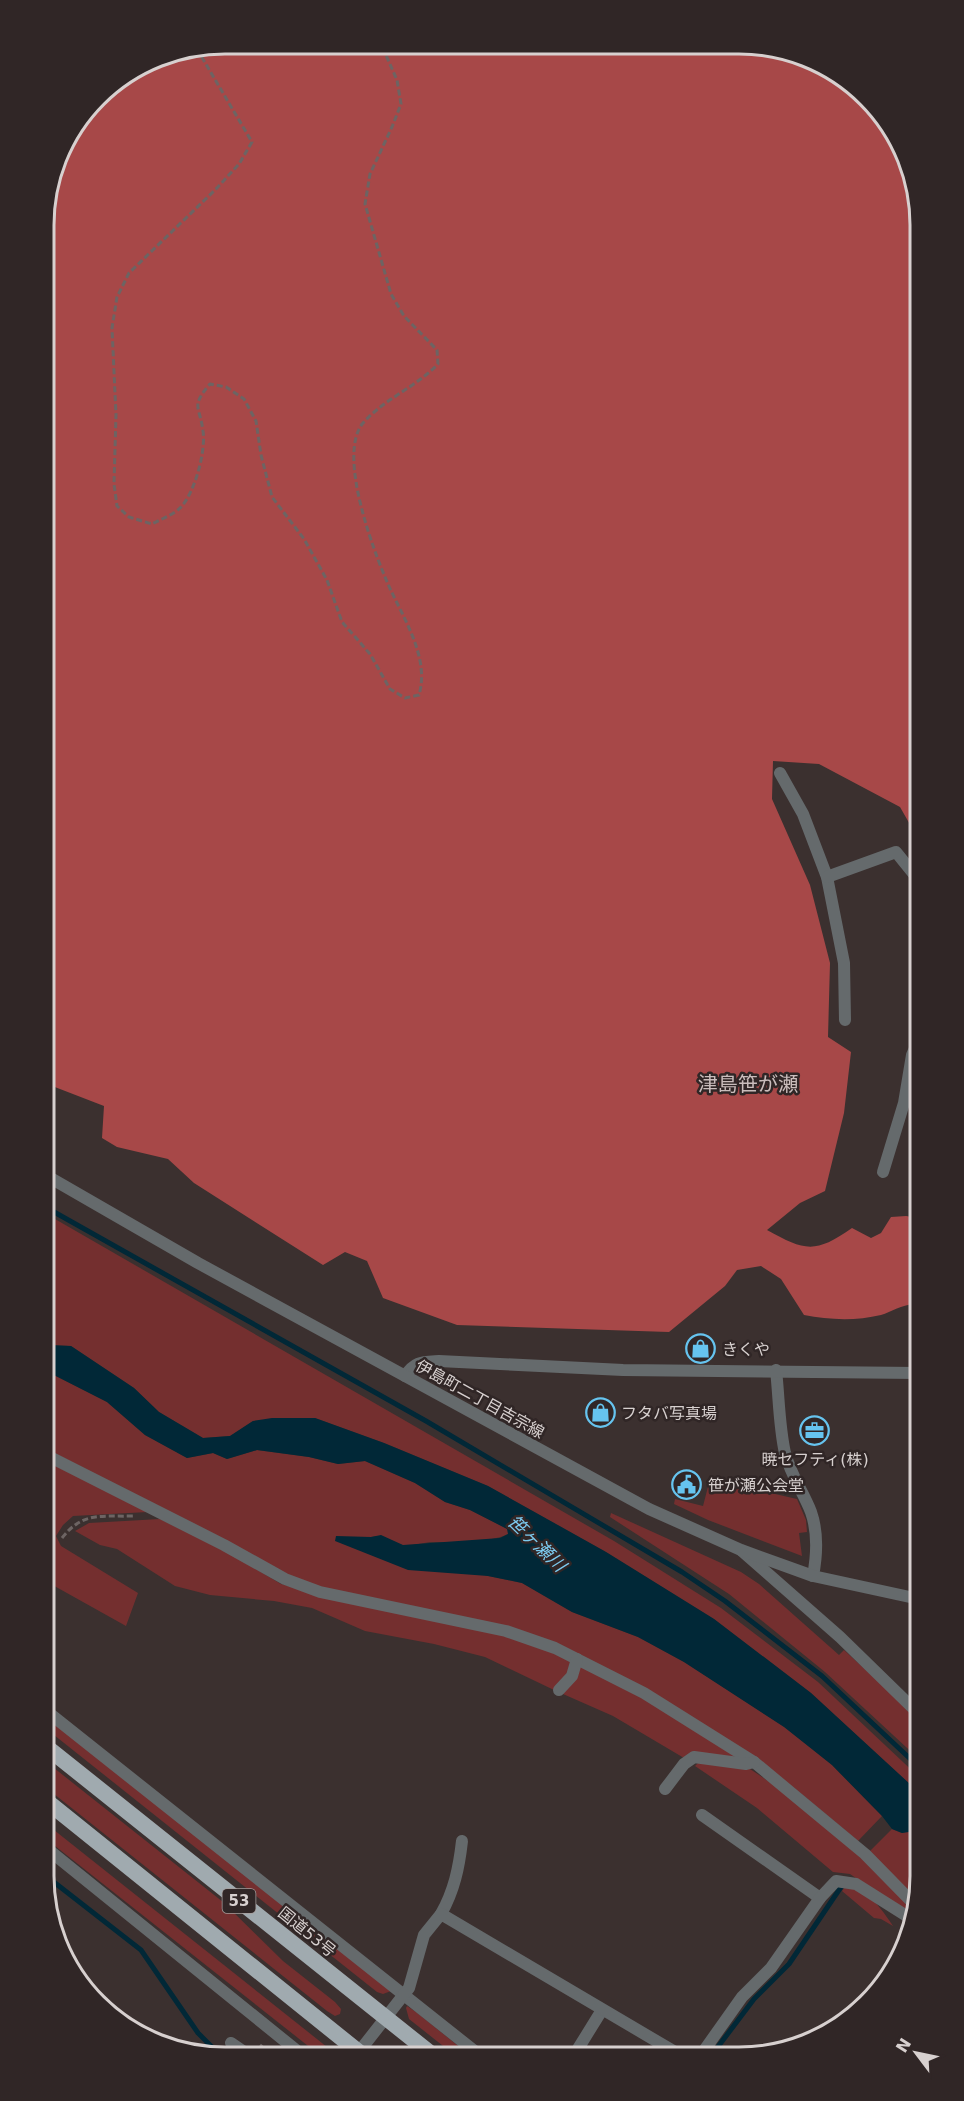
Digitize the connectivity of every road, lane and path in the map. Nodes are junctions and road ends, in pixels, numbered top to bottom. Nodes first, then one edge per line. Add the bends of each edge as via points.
1 (385, 54) edge
2 (201, 56) edge
3 (780, 773) dead end
4 (910, 869) edge
5 (827, 877) junction
6 (845, 1020) dead end
7 (910, 1067) edge
8 (883, 1172) dead end
9 (54, 1180) edge
10 (776, 1370) junction
11 (910, 1373) edge
12 (405, 1376) junction
13 (54, 1459) edge
14 (159, 1512) junction
15 (62, 1538) dead end
16 (741, 1550) junction
17 (813, 1576) junction
18 (910, 1597) edge
19 (577, 1659) junction
20 (559, 1690) dead end
21 (910, 1704) edge
22 (54, 1717) edge
23 (54, 1753) edge
24 (754, 1762) junction
25 (666, 1789) dead end
26 (54, 1807) edge
27 (702, 1815) dead end
28 (462, 1841) dead end
29 (54, 1854) edge
30 (819, 1898) junction
31 (908, 1898) edge
32 (441, 1914) junction
33 (905, 1915) edge
34 (404, 1995) junction
35 (602, 2010) junction
36 (387, 2019) junction
37 (231, 2043) dead end
38 (237, 2047) edge
39 (292, 2047) edge
40 (352, 2047) edge
41 (364, 2047) edge
42 (422, 2047) edge
43 (469, 2047) edge
44 (579, 2047) edge
45 (666, 2047) edge
46 (707, 2047) edge

1 - 2 path via 397,80 401,104 370,174 365,204 392,294 404,316 437,350 438,364 362,424 353,450 354,472 371,540 422,666 419,695 405,698 390,689 370,654 342,622 327,580 304,539 272,497 256,422 244,399 225,387 210,384 200,395 196,408 204,432 203,458 181,508 152,524 129,517 117,506 112,328 117,297 129,273 239,164 252,142
3 - 5 street via 802,814
4 - 5 street via 896,852
5 - 6 street via 843,963
7 - 8 street via 904,1103
9 - 12 street, 伊島町二丁目吉宗線
10 - 11 street
10 - 12 street via 623,1370 439,1361 411,1366
10 - 17 street via 785,1451 791,1475 816,1530
12 - 16 street, 伊島町二丁目吉宗線 via 617,1492
13 - 14 street
14 - 15 path via 88,1518 73,1524
14 - 19 street via 285,1579 320,1592 506,1631
16 - 17 street, 伊島町二丁目吉宗線
16 - 21 street
17 - 18 street, 伊島町二丁目吉宗線
19 - 20 street via 572,1676
19 - 24 street via 644,1693
22 - 34 street
23 - 36 highway, 国道53号 / 53
24 - 25 street via 694,1757
24 - 31 street via 865,1854
26 - 40 highway, 53
27 - 30 street
28 - 32 street via 459,1868
29 - 39 street
30 - 33 street via 836,1881 856,1884
30 - 46 street via 771,1968 742,1998
32 - 34 street via 424,1935
32 - 35 street
34 - 36 street
34 - 43 street
35 - 44 street
35 - 45 street
36 - 41 street
36 - 42 highway, 国道53号 / 53
37 - 38 street

